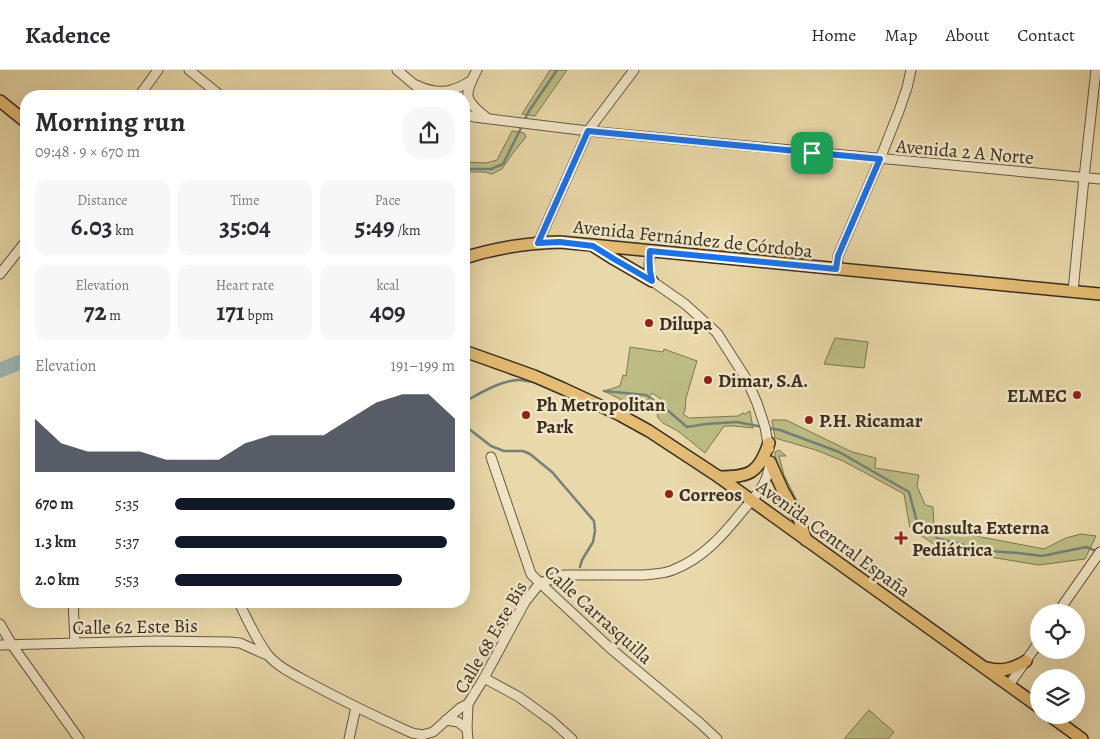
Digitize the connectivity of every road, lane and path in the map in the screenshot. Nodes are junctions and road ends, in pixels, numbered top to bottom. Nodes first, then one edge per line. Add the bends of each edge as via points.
1 (158, 70) edge
2 (189, 70) edge
3 (397, 70) edge
4 (477, 70) edge
5 (634, 70) edge
6 (911, 70) edge
7 (1096, 70) edge
8 (472, 80) junction
9 (416, 85) junction
10 (143, 90) edge
11 (214, 90) edge
12 (421, 90) edge
13 (431, 90) edge
14 (454, 90) edge
15 (467, 90) edge
16 (0, 101) edge
17 (470, 101) edge
18 (470, 116) edge
19 (20, 117) edge
20 (488, 118) junction
21 (588, 131) junction
22 (880, 159) junction
23 (1084, 178) junction
24 (1100, 179) edge
25 (538, 243) junction
26 (593, 246) junction
27 (20, 249) edge
28 (650, 251) junction
29 (470, 256) edge
30 (836, 269) junction
31 (0, 274) edge
32 (652, 281) junction
33 (1073, 291) junction
34 (1100, 294) edge
35 (470, 353) edge
36 (768, 441) junction
37 (491, 457) dead end
38 (770, 462) junction
39 (719, 477) junction
40 (752, 500) junction
41 (806, 540) junction
42 (1100, 552) edge
43 (540, 583) junction
44 (1064, 604) edge
45 (73, 608) edge
46 (242, 608) edge
47 (0, 624) edge
48 (252, 628) junction
49 (75, 643) junction
50 (240, 643) junction
51 (0, 645) edge
52 (12, 645) junction
53 (1030, 655) edge
54 (268, 656) junction
55 (1026, 661) junction
56 (985, 668) junction
57 (484, 678) junction
58 (1008, 685) junction
59 (1030, 701) edge
60 (468, 704) junction
61 (356, 708) junction
62 (446, 720) junction
63 (1061, 724) edge
64 (467, 729) junction
65 (79, 739) edge
66 (349, 739) edge
67 (468, 739) edge
68 (572, 739) edge
69 (717, 739) edge
70 (1082, 739) edge

1 - 10 street
2 - 11 street
3 - 9 street
4 - 8 street
5 - 21 street
6 - 22 street via 905,95
7 - 23 street
8 - 14 street
8 - 15 street
9 - 12 street
9 - 13 street
16 - 19 main road
17 - 20 street
18 - 20 street, Avenida 2 A Norte
20 - 21 street, Avenida 2 A Norte
21 - 22 street, Avenida 2 A Norte
21 - 25 street
22 - 23 street, Avenida 2 A Norte
22 - 30 street via 838,256
23 - 24 street, Avenida 2 A Norte
23 - 33 street
25 - 26 main road, Avenida Fernández de Córdoba
25 - 29 main road, Avenida Fernández de Córdoba
26 - 28 main road, Avenida Fernández de Córdoba
26 - 32 main road
27 - 31 street
28 - 30 main road, Avenida Fernández de Córdoba
28 - 32 street
30 - 33 main road, Avenida Fernández de Córdoba
32 - 36 street via 685,304 717,333 758,403
33 - 34 main road, Avenida Fernández de Córdoba
35 - 39 main road, Avenida Central España via 534,376 620,415
36 - 38 street
36 - 39 main road via 761,463 755,469 740,476
37 - 43 street, Calle Carrasquilla via 531,574
38 - 40 street, Calle 68 Este Bis via 765,482
38 - 41 main road via 799,518
39 - 40 main road, Avenida Central España
40 - 41 main road, Avenida Central España
40 - 43 street, Calle 68 Este Bis via 708,550 672,571 643,575 564,575
41 - 56 main road, Avenida Central España
42 - 44 street
43 - 57 street, Calle 68 Este Bis via 525,602
43 - 69 street, Calle Carrasquilla
45 - 49 street
46 - 48 street
47 - 52 street
48 - 50 street
48 - 54 street
49 - 50 street, Calle 62 Este Bis
49 - 52 street, Calle 62 Este Bis
50 - 54 street
51 - 52 street, Calle 62 Este Bis
52 - 65 street
53 - 55 street
54 - 61 street
55 - 56 main road via 1008,669
55 - 58 street
56 - 58 main road, Avenida Central España
57 - 60 street, Calle 68 Este Bis
57 - 68 street via 519,697
58 - 59 main road, Avenida Central España
60 - 62 street
60 - 64 street, Calle 68 Este Bis
61 - 62 street via 412,733 433,732
61 - 66 street
62 - 64 street via 458,722
63 - 70 main road
64 - 67 street, Calle 68 Este Bis

